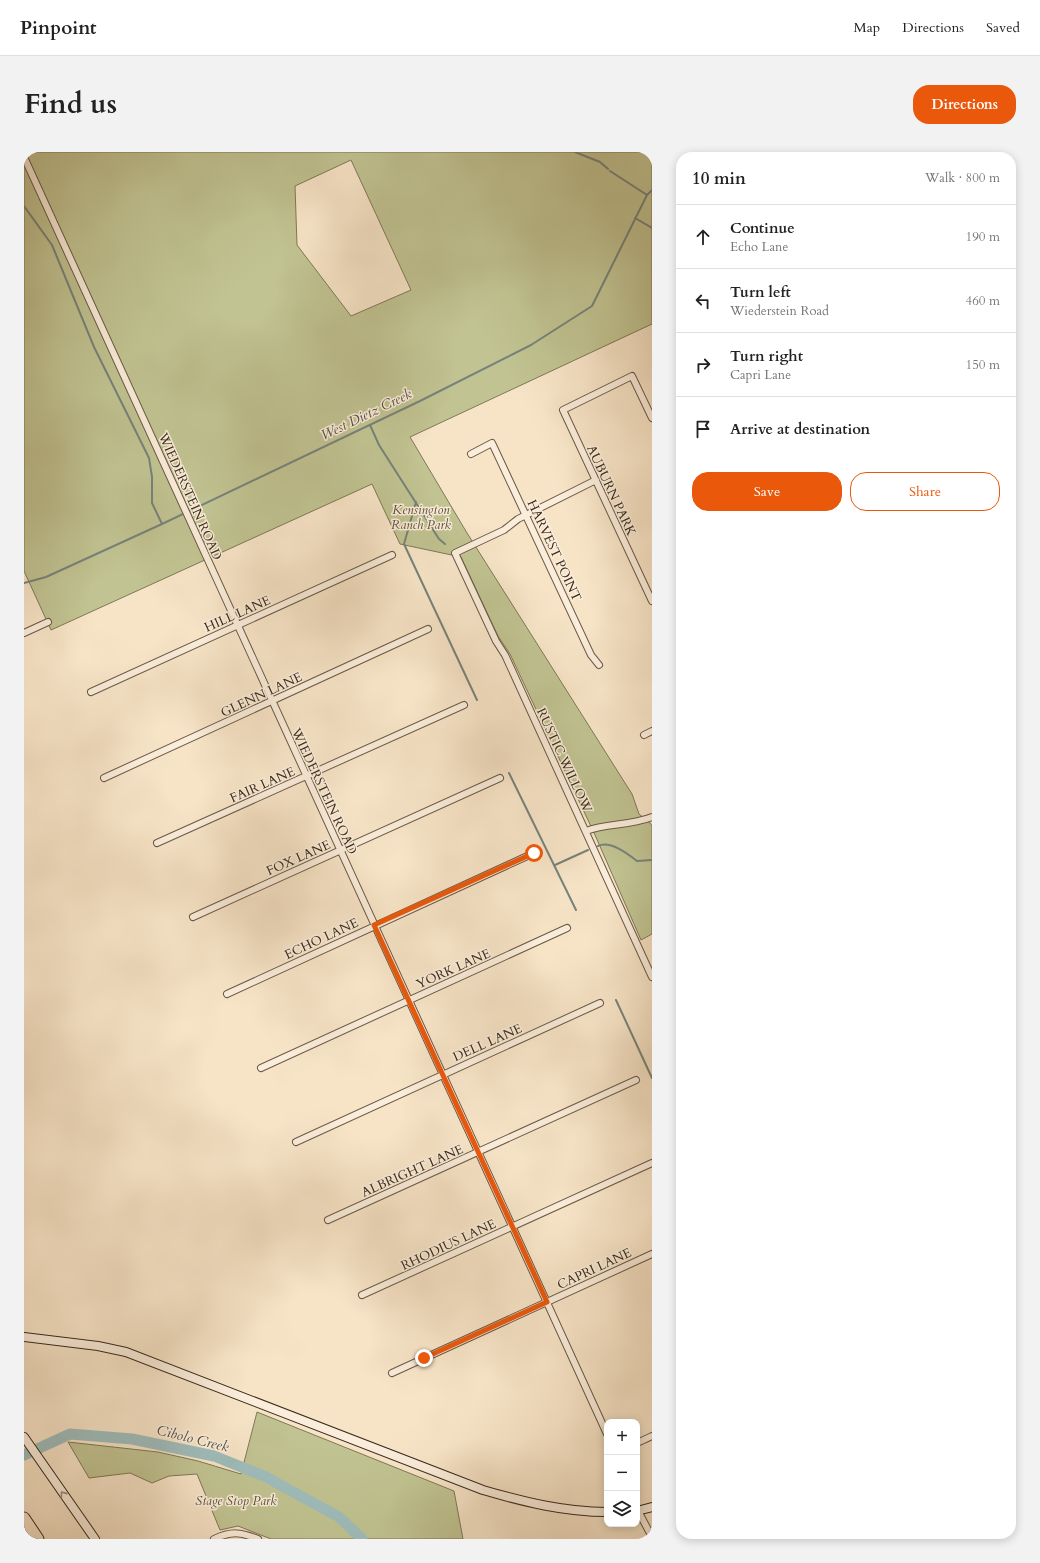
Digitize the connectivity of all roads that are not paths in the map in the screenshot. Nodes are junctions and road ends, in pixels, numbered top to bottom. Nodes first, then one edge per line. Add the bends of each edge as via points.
1 (24, 157) edge
2 (652, 418) edge
3 (471, 454) dead end
4 (596, 480) junction
5 (527, 514) junction
6 (392, 555) dead end
7 (652, 601) edge
8 (48, 622) dead end
9 (237, 626) junction
10 (428, 629) dead end
11 (24, 633) edge
12 (599, 665) dead end
13 (91, 692) dead end
14 (272, 701) junction
15 (464, 705) dead end
16 (652, 731) edge
17 (644, 735) dead end
18 (306, 776) junction
19 (104, 778) dead end
20 (500, 778) dead end
21 (652, 817) edge
22 (586, 832) junction
23 (157, 843) dead end
24 (340, 850) junction
25 (534, 853) dead end
26 (193, 917) dead end
27 (374, 925) junction
28 (567, 928) dead end
29 (652, 977) edge
30 (227, 994) dead end
31 (409, 1001) junction
32 (600, 1003) dead end
33 (261, 1068) dead end
34 (442, 1074) junction
35 (636, 1080) dead end
36 (296, 1142) dead end
37 (478, 1152) junction
38 (652, 1163) edge
39 (328, 1220) dead end
40 (512, 1226) junction
41 (652, 1254) edge
42 (362, 1295) dead end
43 (547, 1302) junction
44 (24, 1337) edge
45 (392, 1373) dead end
46 (604, 1427) edge
47 (652, 1436) edge
48 (24, 1438) edge
49 (640, 1442) edge
50 (652, 1507) edge
51 (640, 1509) edge
52 (604, 1512) edge
53 (640, 1515) edge
54 (24, 1518) edge
55 (652, 1537) edge
56 (38, 1539) edge
57 (95, 1539) edge
58 (214, 1539) edge
59 (258, 1539) edge

1 - 9 street, WIEDERSTEIN ROAD
2 - 4 street, AUBURN PARK via 632,376 563,410
3 - 5 street, HARVEST POINT via 492,442
4 - 5 street
4 - 7 street, AUBURN PARK
5 - 12 street, HARVEST POINT via 591,655
5 - 22 street, RUSTIC WILLOW via 504,530 455,553
6 - 9 street, HILL LANE
8 - 11 street
9 - 13 street, HILL LANE
9 - 14 street, WIEDERSTEIN ROAD
10 - 14 street, GLENN LANE
14 - 18 street, WIEDERSTEIN ROAD
14 - 19 street, GLENN LANE
15 - 18 street, FAIR LANE
16 - 17 street
18 - 23 street, FAIR LANE
18 - 24 street, WIEDERSTEIN ROAD
20 - 24 street, FOX LANE
21 - 22 street via 624,825 598,827
22 - 29 street, RUSTIC WILLOW
24 - 26 street, FOX LANE
24 - 27 street, WIEDERSTEIN ROAD
25 - 27 street, ECHO LANE
27 - 30 street, ECHO LANE
27 - 31 street, WIEDERSTEIN ROAD
28 - 31 street, YORK LANE
31 - 33 street, YORK LANE
31 - 34 street, WIEDERSTEIN ROAD
32 - 34 street, DELL LANE
34 - 36 street, DELL LANE
34 - 37 street, WIEDERSTEIN ROAD
35 - 37 street, ALBRIGHT LANE
37 - 39 street, ALBRIGHT LANE
37 - 40 street, WIEDERSTEIN ROAD
38 - 40 street, RHODIUS LANE
40 - 42 street, RHODIUS LANE
40 - 43 street, WIEDERSTEIN ROAD
41 - 43 street, CAPRI LANE
43 - 45 street, CAPRI LANE
43 - 46 street, WIEDERSTEIN ROAD
44 - 52 main road via 126,1352 483,1490 543,1506 582,1512
47 - 49 street
57 -> 48 main road
50 - 51 main road
53 - 55 street
54 - 56 highway
58 - 59 street via 231,1532 239,1532

